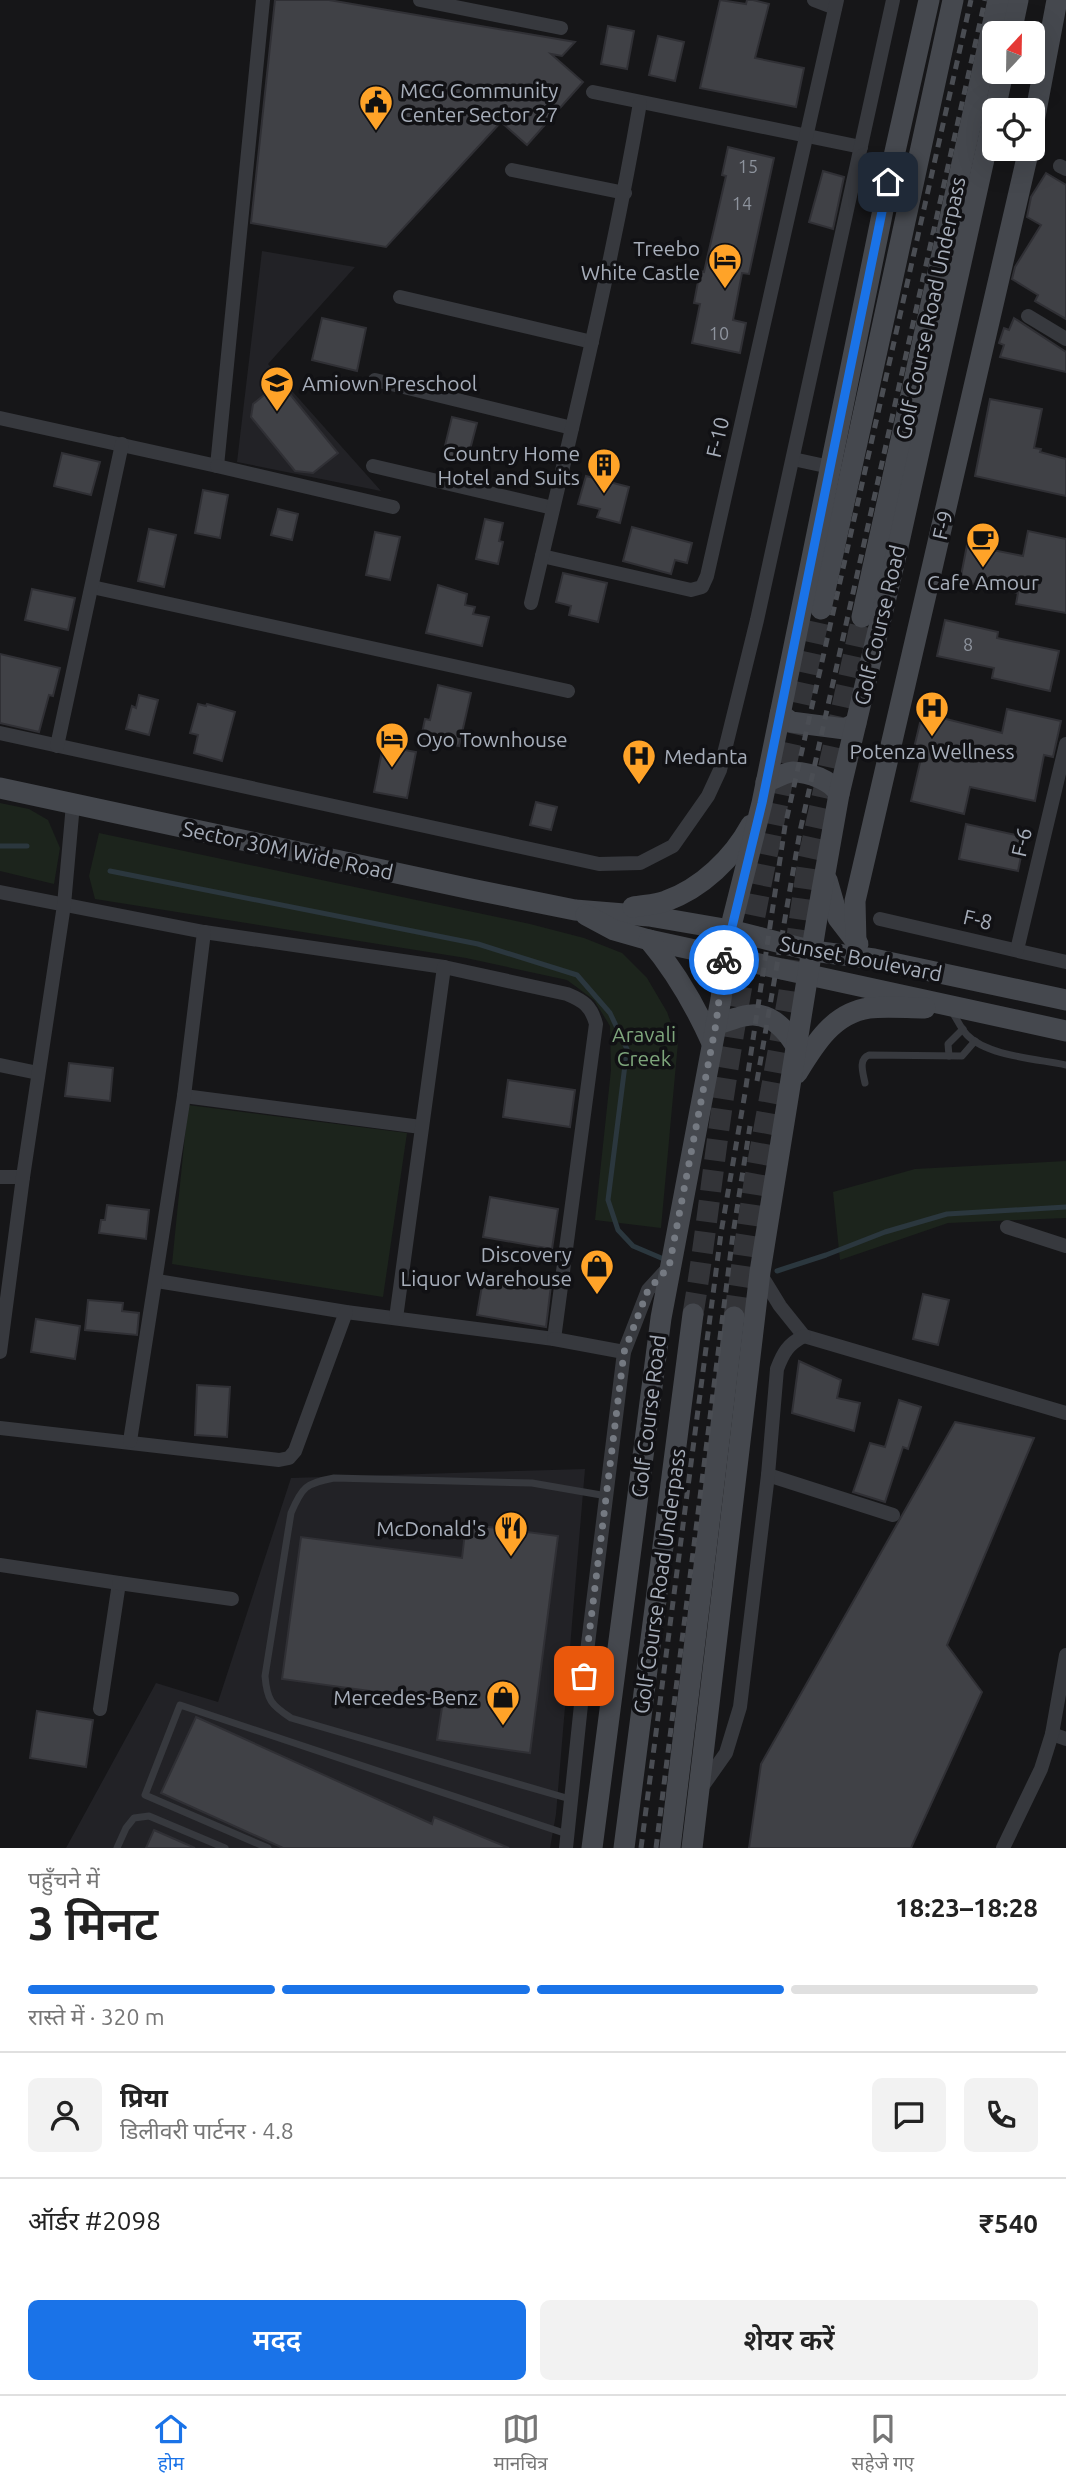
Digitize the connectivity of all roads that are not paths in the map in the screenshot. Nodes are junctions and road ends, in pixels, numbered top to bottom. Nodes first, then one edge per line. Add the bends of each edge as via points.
1 (263, 0) edge
2 (420, 0) edge
3 (814, 0) edge
4 (892, 0) edge
5 (929, 0) edge
6 (953, 0) edge
7 (998, 0) edge
8 (1018, 0) edge
9 (1057, 0) edge
10 (836, 4) edge
11 (1014, 21) edge
12 (561, 28) dead end
13 (593, 92) dead end
14 (1038, 98) edge
15 (640, 103) junction
16 (807, 135) junction
17 (862, 147) junction
18 (983, 161) edge
19 (1026, 161) edge
20 (512, 170) dead end
21 (625, 193) junction
22 (400, 297) dead end
23 (1028, 316) dead end
24 (1066, 340) edge
25 (592, 342) junction
26 (375, 380) dead end
27 (0, 418) edge
28 (572, 428) junction
29 (122, 444) junction
30 (793, 460) junction
31 (217, 466) junction
32 (373, 466) dead end
33 (830, 467) junction
34 (393, 507) dead end
35 (553, 508) junction
36 (542, 555) junction
37 (92, 587) junction
38 (531, 603) dead end
39 (821, 609) tunnel mouth
40 (862, 617) tunnel mouth
41 (568, 691) dead end
42 (779, 714) junction
43 (856, 723) junction
44 (0, 733) edge
45 (1066, 744) edge
46 (57, 746) junction
47 (0, 788) edge
48 (764, 792) junction
49 (839, 794) junction
50 (1060, 794) edge
51 (73, 804) junction
52 (825, 871) junction
53 (0, 892) edge
54 (64, 905) junction
55 (575, 910) junction
56 (880, 919) dead end
57 (730, 930) junction
58 (204, 932) junction
59 (649, 940) junction
60 (856, 943) junction
61 (1017, 950) junction
62 (813, 951) junction
63 (725, 956) junction
64 (874, 959) junction
65 (1066, 962) edge
66 (444, 967) junction
67 (809, 974) junction
68 (1066, 1000) edge
69 (956, 1007) junction
70 (963, 1029) junction
71 (1066, 1031) edge
72 (714, 1034) junction
73 (975, 1041) junction
74 (797, 1048) junction
75 (949, 1056) junction
76 (0, 1065) edge
77 (1066, 1065) edge
78 (38, 1073) junction
79 (865, 1083) dead end
80 (789, 1085) junction
81 (184, 1096) junction
82 (421, 1127) junction
83 (0, 1177) edge
84 (23, 1177) junction
85 (1006, 1227) dead end
86 (1066, 1247) edge
87 (669, 1267) junction
88 (760, 1272) junction
89 (157, 1281) junction
90 (346, 1312) junction
91 (693, 1314) tunnel mouth
92 (396, 1318) junction
93 (734, 1318) tunnel mouth
94 (804, 1336) junction
95 (554, 1339) junction
96 (0, 1352) edge
97 (624, 1352) junction
98 (1066, 1413) edge
99 (0, 1427) edge
100 (130, 1441) junction
101 (768, 1475) junction
102 (608, 1496) junction
103 (893, 1515) dead end
104 (0, 1565) edge
105 (119, 1583) junction
106 (232, 1599) dead end
107 (1066, 1655) edge
108 (100, 1709) dead end
109 (1059, 1737) edge
110 (699, 1790) junction
111 (570, 1799) junction
112 (566, 1841) edge
113 (117, 1848) edge
114 (225, 1848) edge
115 (268, 1848) edge
116 (592, 1848) edge
117 (624, 1848) edge
118 (670, 1848) edge
119 (692, 1848) edge
120 (1003, 1848) edge

1 - 31 street
2 - 12 street
3 - 10 street
4 - 17 street
5 - 33 street, Golf Course Road
6 - 39 street, Golf Course Road Underpass
7 - 40 street, Golf Course Road Underpass
8 - 11 street
9 - 14 street
10 - 16 street
13 - 15 street
15 - 16 street
15 - 21 street
16 - 17 street
16 - 36 street, F-10 via 702,587 691,590
17 - 30 street
18 - 43 street, Golf Course Road
19 - 60 street, F-9 via 855,901
20 - 21 street
21 - 25 street
22 - 25 street
23 - 24 street
25 - 28 street
26 - 28 street
27 - 29 street
28 - 35 street
29 - 31 street
29 - 37 street
30 - 33 street
30 - 46 street via 720,770 673,846 640,863 598,864
31 - 34 street
32 - 35 street
33 - 42 street, Golf Course Road
35 - 36 street
36 - 38 street
37 - 41 street
37 - 46 street
42 - 43 street via 791,722 845,729
42 - 48 street, Golf Course Road
43 - 49 street, Golf Course Road
44 - 46 street
45 - 50 street, F-6
47 - 51 street, Sector 30M Wide Road
48 - 49 street via 791,771 818,777
48 - 55 street via 748,829 704,882 665,902
48 - 57 street, Golf Course Road
49 - 52 street, Golf Course Road
50 - 61 street, F-6
51 - 54 street
51 - 55 street, Sector 30M Wide Road
52 - 60 street via 838,918
52 - 62 street, Golf Course Road
53 - 54 street
54 - 58 street
54 - 78 street
55 - 57 street, Sunset Boulevard via 649,916
55 - 59 street, Sunset Boulevard via 614,930
56 - 61 street, F-8
57 - 62 street, Sunset Boulevard
57 - 63 street, Golf Course Road
58 - 66 street
58 - 81 street
59 - 63 street, Sunset Boulevard
59 - 72 street
60 - 64 street
61 - 65 street, F-8
62 - 64 street, Sunset Boulevard
62 - 67 street, Golf Course Road
63 - 67 street, Sunset Boulevard
63 - 72 street, Golf Course Road
64 - 68 street, Sunset Boulevard
66 - 82 street
66 - 95 street via 567,994 583,1000 592,1010 596,1024
67 - 69 street, Sunset Boulevard
67 - 74 street, Golf Course Road
69 - 70 lane
69 - 71 street, Sunset Boulevard
69 - 80 street via 867,1008 843,1017 819,1037
70 - 73 lane
70 - 75 lane via 948,1044
72 - 74 street via 752,1015 775,1021 788,1031
72 - 87 street, Golf Course Road
73 - 75 lane via 961,1056
73 - 77 lane via 996,1051
74 - 80 street, Golf Course Road
75 - 79 lane via 869,1055 862,1060
76 - 78 street
78 - 84 street
80 - 88 street, Golf Course Road
81 - 82 street
81 - 89 street
82 - 92 street
83 - 84 street
84 - 96 street
85 - 86 street
87 - 97 street via 648,1290
87 - 116 street, Golf Course Road
88 - 94 street
88 - 110 street, Golf Course Road
89 - 90 street
89 - 100 street
90 - 92 street
90 - 100 street via 289,1458
91 - 117 street, Golf Course Road Underpass
92 - 95 street
93 - 118 street, Golf Course Road Underpass
94 - 98 street
94 - 101 street via 792,1342 777,1369
95 - 97 street
97 - 102 street
99 - 100 street
101 - 103 street
101 - 110 street via 740,1707 726,1754
102 - 111 street
102 - 111 lane via 532,1483 334,1478 314,1482 300,1492 291,1513 265,1676 267,1695 275,1708 291,1718
104 - 105 street
105 - 106 street
105 - 108 street
107 - 109 street
109 - 120 street
110 - 119 street, Golf Course Road
111 - 112 street
112 - 115 lane via 180,1705 145,1795
113 - 114 lane via 134,1818 149,1816

